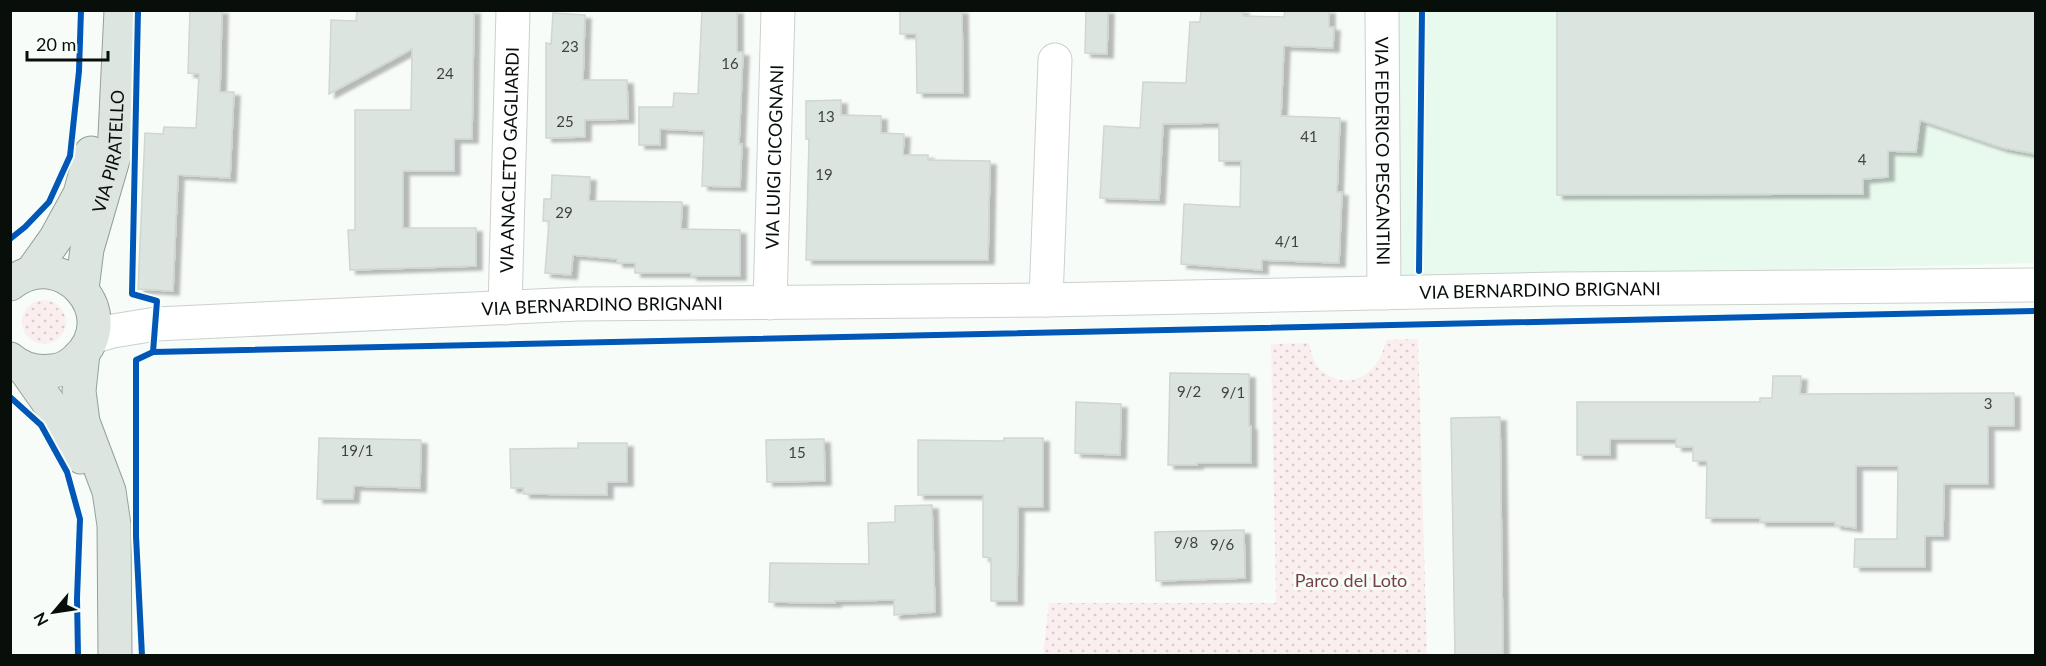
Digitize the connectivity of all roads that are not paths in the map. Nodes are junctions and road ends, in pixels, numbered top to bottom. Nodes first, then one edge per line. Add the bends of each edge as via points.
1 (99, 10) edge
2 (121, 10) edge
3 (513, 10) edge
4 (778, 10) edge
5 (1382, 10) edge
6 (1055, 60) dead end
7 (21, 279) edge
8 (2036, 285) edge
9 (1384, 293) junction
10 (1046, 300) junction
11 (770, 303) junction
12 (505, 308) junction
13 (88, 323) junction
14 (17, 364) edge
15 (114, 571) junction
16 (115, 656) edge

1 - 7 main road, VIA PIRATELLO via 92,150 80,194 56,237
2 - 13 main road, VIA PIRATELLO via 114,156 87,249
3 - 12 street, VIA ANACLETO GAGLIARDI
4 - 11 street, VIA LUIGI CICOGNANI
5 - 9 street, VIA FEDERICO PESCANTINI
6 - 10 street
7 - 13 main road, VIA PIRATELLO via 45,271 72,280
8 - 9 street, VIA BERNARDINO BRIGNANI
9 - 10 street, VIA BERNARDINO BRIGNANI
10 - 11 street, VIA BERNARDINO BRIGNANI
11 - 12 street, VIA BERNARDINO BRIGNANI
12 - 13 street, VIA BERNARDINO BRIGNANI via 156,324 113,331
13 - 14 main road, VIA PIRATELLO via 71,364 57,371 40,372
13 - 15 main road, VIA PIRATELLO via 79,391 83,422 109,491
14 - 15 main road, VIA PIRATELLO via 55,412 89,473 107,529
15 - 16 main road, VIA PIRATELLO

